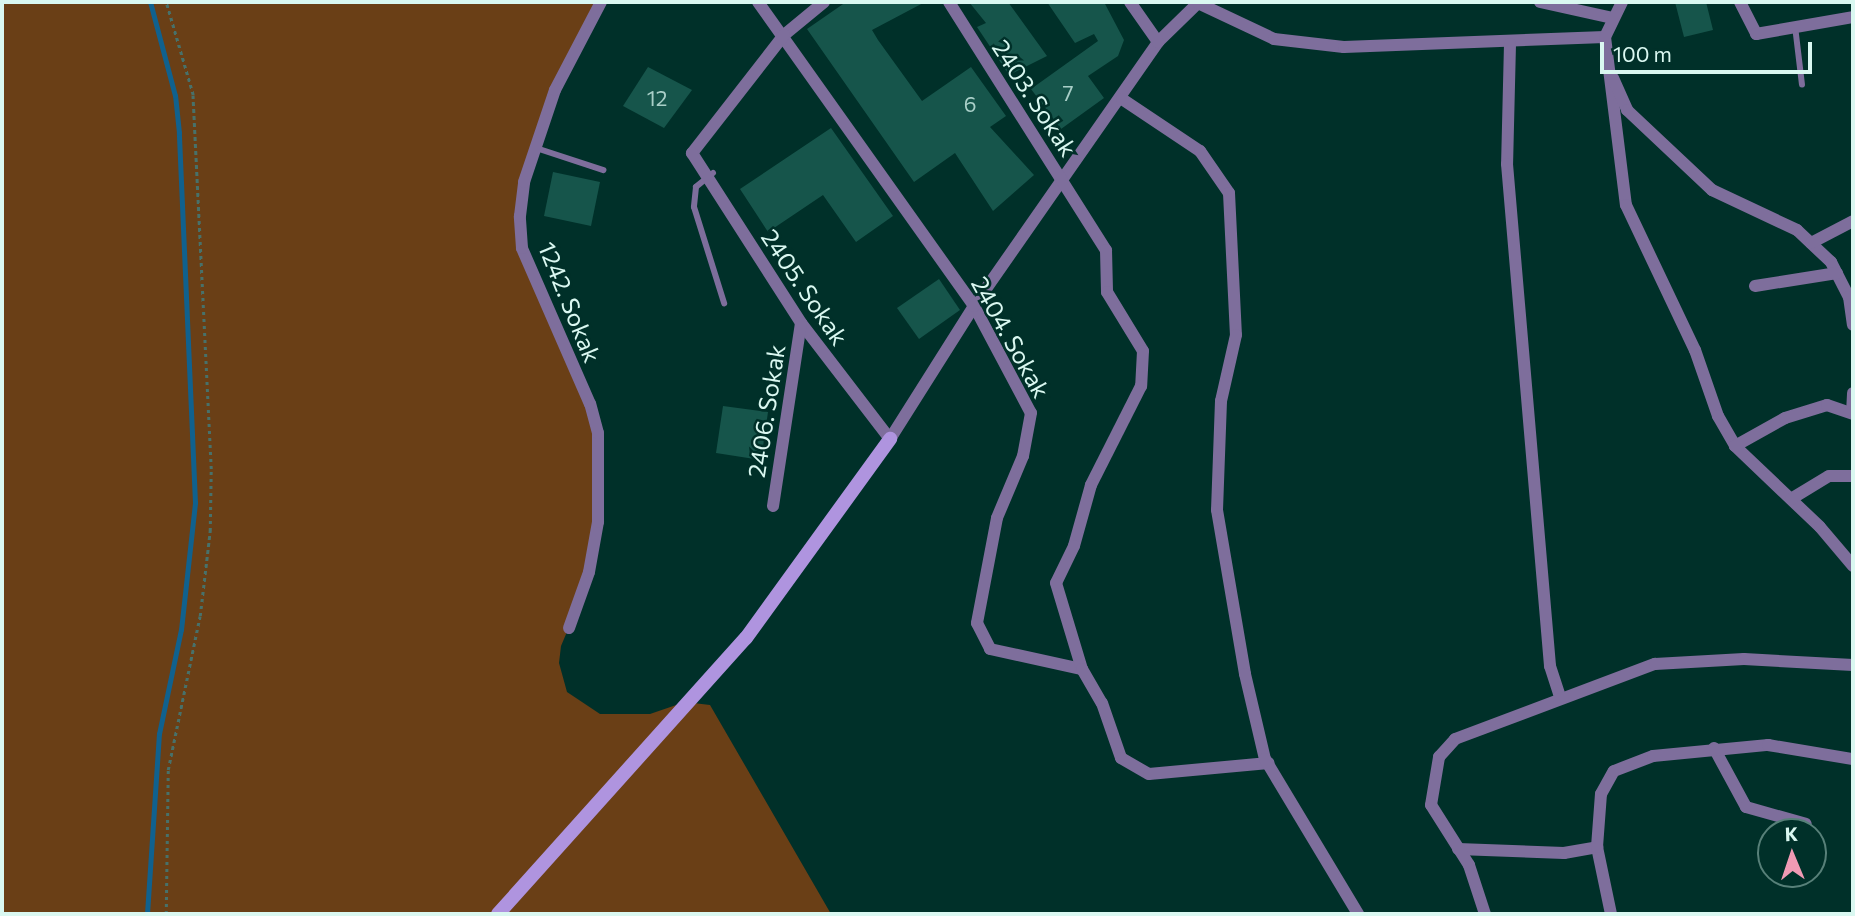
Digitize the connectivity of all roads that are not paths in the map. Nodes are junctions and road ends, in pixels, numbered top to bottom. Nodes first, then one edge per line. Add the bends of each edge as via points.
1 (601, 2) edge
2 (758, 2) edge
3 (824, 2) edge
4 (949, 2) edge
5 (1130, 2) edge
6 (1199, 2) edge
7 (1540, 2) edge
8 (1622, 2) edge
9 (1740, 2) edge
10 (1853, 17) edge
11 (1613, 18) junction
12 (1795, 26) junction
13 (784, 35) junction
14 (1605, 37) junction
15 (1158, 42) junction
16 (1510, 44) junction
17 (1607, 65) junction
18 (1802, 85) dead end
19 (1122, 99) junction
20 (534, 147) junction
21 (603, 170) dead end
22 (713, 173) dead end
23 (1064, 181) junction
24 (1853, 221) edge
25 (1811, 243) junction
26 (1837, 273) junction
27 (1755, 286) dead end
28 (724, 303) dead end
29 (975, 306) junction
30 (801, 323) junction
31 (1853, 326) edge
32 (1853, 393) edge
33 (1853, 414) edge
34 (890, 439) junction
35 (1735, 446) junction
36 (1853, 476) edge
37 (1791, 499) junction
38 (773, 506) dead end
39 (1853, 566) edge
40 (569, 628) dead end
41 (1853, 665) edge
42 (1082, 669) junction
43 (1560, 696) junction
44 (1714, 748) junction
45 (1853, 759) edge
46 (1268, 763) junction
47 (1785, 818) edge
48 (1597, 847) junction
49 (1458, 849) junction
50 (498, 914) edge
51 (1358, 914) edge
52 (1485, 914) edge
53 (1611, 914) edge

1 - 20 street, 1242. Sokak via 555,90
2 - 13 street, 2404. Sokak
3 - 13 street
4 - 23 street, 2403. Sokak
5 - 15 street
6 - 15 street
6 - 16 street via 1275,39 1344,47
7 - 11 street
8 - 11 street
9 - 12 street via 1756,34
10 - 12 street
11 - 14 street
12 - 18 lane
13 - 29 street, 2404. Sokak
13 - 30 street, 2405. Sokak via 692,153
14 - 16 street
14 - 17 street
15 - 19 street
16 - 43 street via 1507,164 1550,666
17 - 25 street via 1627,110 1674,157 1712,190 1797,230
17 - 35 street via 1626,205
19 - 23 street
19 - 46 street via 1200,151 1229,193 1236,335 1221,401 1217,510 1245,674
20 - 21 lane
20 - 40 street, 1242. Sokak via 522,205 523,248 598,433 598,522 589,572
22 - 28 lane via 696,187 694,207
23 - 29 street
23 - 42 street, 2403. Sokak via 1106,250 1107,292 1143,351 1141,386 1091,485 1074,546 1056,583
24 - 25 street
25 - 26 street
26 - 27 street
26 - 31 street via 1849,297
29 - 34 street
29 - 42 street, 2404. Sokak via 1031,413 1027,445 998,518 977,623 990,649
30 - 34 street, 2405. Sokak
30 - 38 street, 2406. Sokak
32 - 33 street
33 - 35 street via 1827,405 1785,418
34 - 50 street via 746,638
35 - 37 street
36 - 37 street via 1829,476
37 - 39 street
41 - 43 street via 1744,659 1655,664
42 - 46 street, 2403. Sokak via 1102,703 1121,758 1149,774
43 - 49 street via 1455,738 1439,757 1432,805
44 - 45 street via 1768,745
44 - 47 street via 1746,807
44 - 48 street via 1653,756 1614,771 1601,794
46 - 51 street
48 - 49 street via 1564,853
48 - 53 street
49 - 52 street via 1469,864

